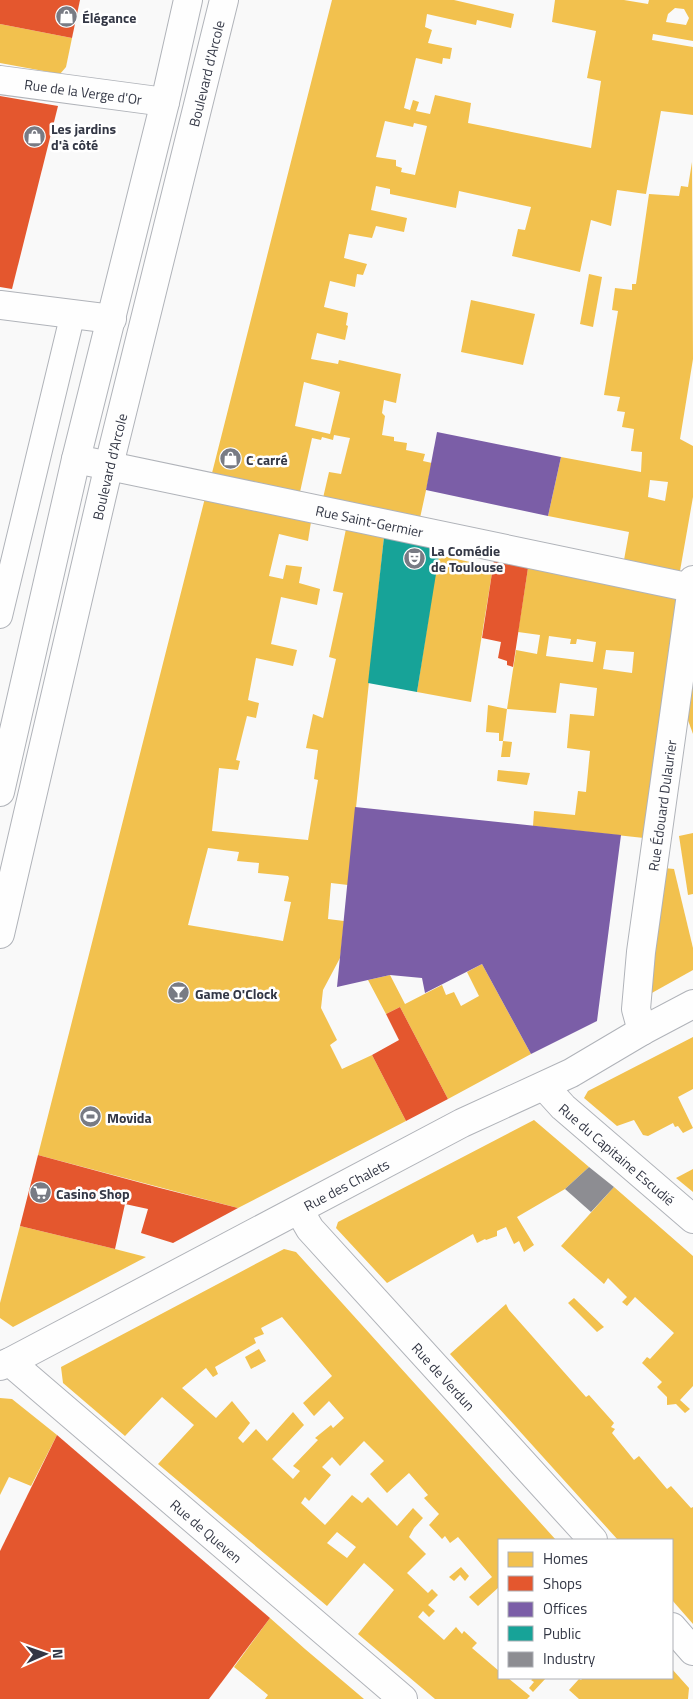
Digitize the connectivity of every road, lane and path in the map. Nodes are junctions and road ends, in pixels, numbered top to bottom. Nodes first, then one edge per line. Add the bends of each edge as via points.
1 (188, 0) edge
2 (224, 0) edge
3 (0, 80) edge
4 (165, 102) junction
5 (0, 305) edge
6 (73, 313) junction
7 (112, 318) junction
8 (76, 459) junction
9 (110, 465) junction
10 (692, 584) edge
11 (0, 616) edge
12 (0, 792) edge
13 (0, 934) edge
14 (693, 1004) edge
15 (642, 1030) junction
16 (544, 1086) junction
17 (299, 1210) junction
18 (693, 1219) edge
19 (5, 1364) edge
20 (592, 1539) edge
21 (673, 1628) edge
22 (693, 1651) edge
23 (404, 1699) edge

1 - 4 street
2 - 9 street, Boulevard d'Arcole
3 - 4 street, Rue de la Verge d'Or
4 - 7 street
5 - 6 street
6 - 7 street
6 - 11 lane
7 - 8 street
8 - 9 street, Rue Saint-Germier
8 - 12 street
9 - 10 street, Rue Saint-Germier
9 - 13 street, Boulevard d'Arcole
10 - 15 street, Rue Édouard Dulaurier via 641,952 636,1009
14 - 15 street, Rue des Chalets
15 - 16 street, Rue des Chalets
16 - 17 street, Rue des Chalets via 462,1123
16 - 18 street, Rue du Capitaine Escudié via 563,1107
17 - 19 street, Rue des Chalets
17 - 20 street, Rue de Verdun via 310,1228
19 - 23 street, Rue de Queven
21 - 22 street

